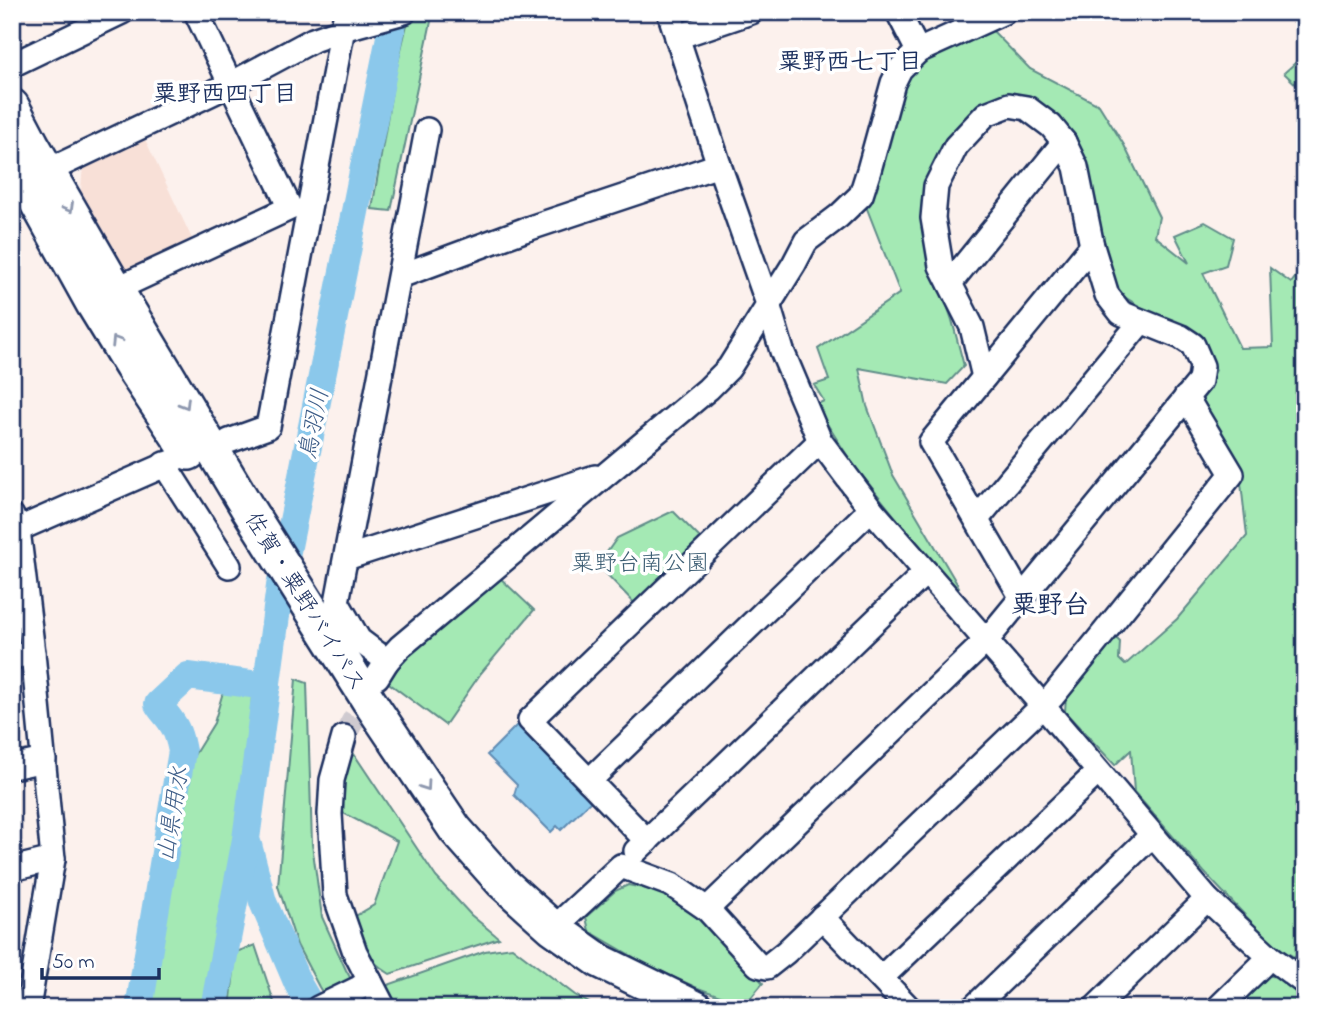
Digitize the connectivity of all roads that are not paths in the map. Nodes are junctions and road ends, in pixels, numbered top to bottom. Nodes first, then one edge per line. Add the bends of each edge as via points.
1 (122, 12) edge
2 (196, 12) edge
3 (404, 12) edge
4 (669, 12) edge
5 (751, 12) edge
6 (898, 12) edge
7 (1004, 12) edge
8 (346, 23) edge
9 (677, 37) junction
10 (918, 51) junction
11 (12, 65) edge
12 (230, 84) junction
13 (12, 106) edge
14 (427, 130) dead end
15 (1065, 142) junction
16 (719, 164) junction
17 (24, 175) edge
18 (298, 215) junction
19 (1092, 246) junction
20 (400, 276) junction
21 (950, 283) junction
22 (116, 289) junction
23 (768, 304) junction
24 (1141, 322) junction
25 (984, 377) junction
26 (1186, 397) junction
27 (229, 441) dead end
28 (820, 442) junction
29 (608, 473) junction
30 (871, 509) junction
31 (977, 519) junction
32 (14, 526) edge
33 (237, 554) junction
34 (346, 558) junction
35 (926, 572) junction
36 (1022, 598) junction
37 (986, 641) junction
38 (23, 655) edge
39 (1043, 706) junction
40 (344, 737) tunnel mouth
41 (44, 760) junction
42 (12, 767) edge
43 (1098, 772) junction
44 (589, 781) junction
45 (1152, 835) junction
46 (647, 841) junction
47 (53, 859) junction
48 (621, 866) junction
49 (12, 869) edge
50 (1207, 899) junction
51 (707, 909) junction
52 (822, 917) junction
53 (552, 927) junction
54 (1269, 956) junction
55 (881, 978) junction
56 (1305, 983) edge
57 (365, 985) junction
58 (28, 1008) edge
59 (318, 1008) edge
60 (384, 1008) edge
61 (647, 1008) edge
62 (696, 1008) edge
63 (909, 1008) edge
64 (972, 1008) edge
65 (1095, 1008) edge
66 (1218, 1008) edge

1 - 11 street
2 - 12 street
3 - 8 street
4 - 9 street
5 - 9 street
6 - 10 street
7 - 10 street
8 - 12 street
8 - 18 street
9 - 16 street
10 - 23 street via 893,83 860,195 806,241
12 - 17 street
12 - 18 street
13 - 17 highway, 佐賀・粟野バイパス
14 - 20 street
15 - 19 street via 1076,167
15 - 21 street
15 - 21 street via 1027,108 1009,105 986,114 956,146 936,186 933,218 941,266
16 - 20 street
16 - 23 street
17 -> 22 highway, 佐賀・粟野バイパス
33 -> 17 highway, 佐賀・粟野バイパス via 183,442 93,304
18 - 22 street
18 - 27 street via 268,426
19 - 24 street via 1107,295 1121,313
19 - 25 street
20 - 34 street
21 - 25 street via 972,327
22 -> 53 highway, 佐賀・粟野バイパス via 248,509 405,756 455,829 502,882
23 - 28 street
23 - 29 street via 729,368
24 - 26 street via 1193,345 1202,366 1200,381
24 - 31 street
25 - 31 street via 931,442
26 - 36 street
26 - 39 street via 1232,474
28 - 30 street
28 - 44 street via 530,720
29 - 34 street
29 - 34 street via 400,647 382,669 337,602
30 - 35 street
30 - 44 street
31 - 36 street
32 - 33 street via 168,463
32 - 38 street
33 - 61 highway, 佐賀・粟野バイパス via 336,688 413,808 486,894 567,962
35 - 37 street
35 - 46 street
36 - 37 street
37 - 39 street
37 - 51 street
38 - 41 street
39 - 43 street
39 - 52 street
40 - 57 street via 332,780 330,814 335,895
41 - 42 street
41 - 47 street
43 - 45 street
43 - 55 street
44 - 46 street
45 - 50 street
45 - 64 street
46 - 48 street
47 - 49 street
47 - 58 street
48 - 51 street via 672,885
48 - 53 street
50 - 54 street
50 - 65 street
51 - 52 street via 758,965 768,967
52 - 55 street
53 - 62 highway, 佐賀・粟野バイパス via 600,961
54 - 56 street
54 - 66 street
55 - 63 street
57 - 59 street
57 - 60 street

